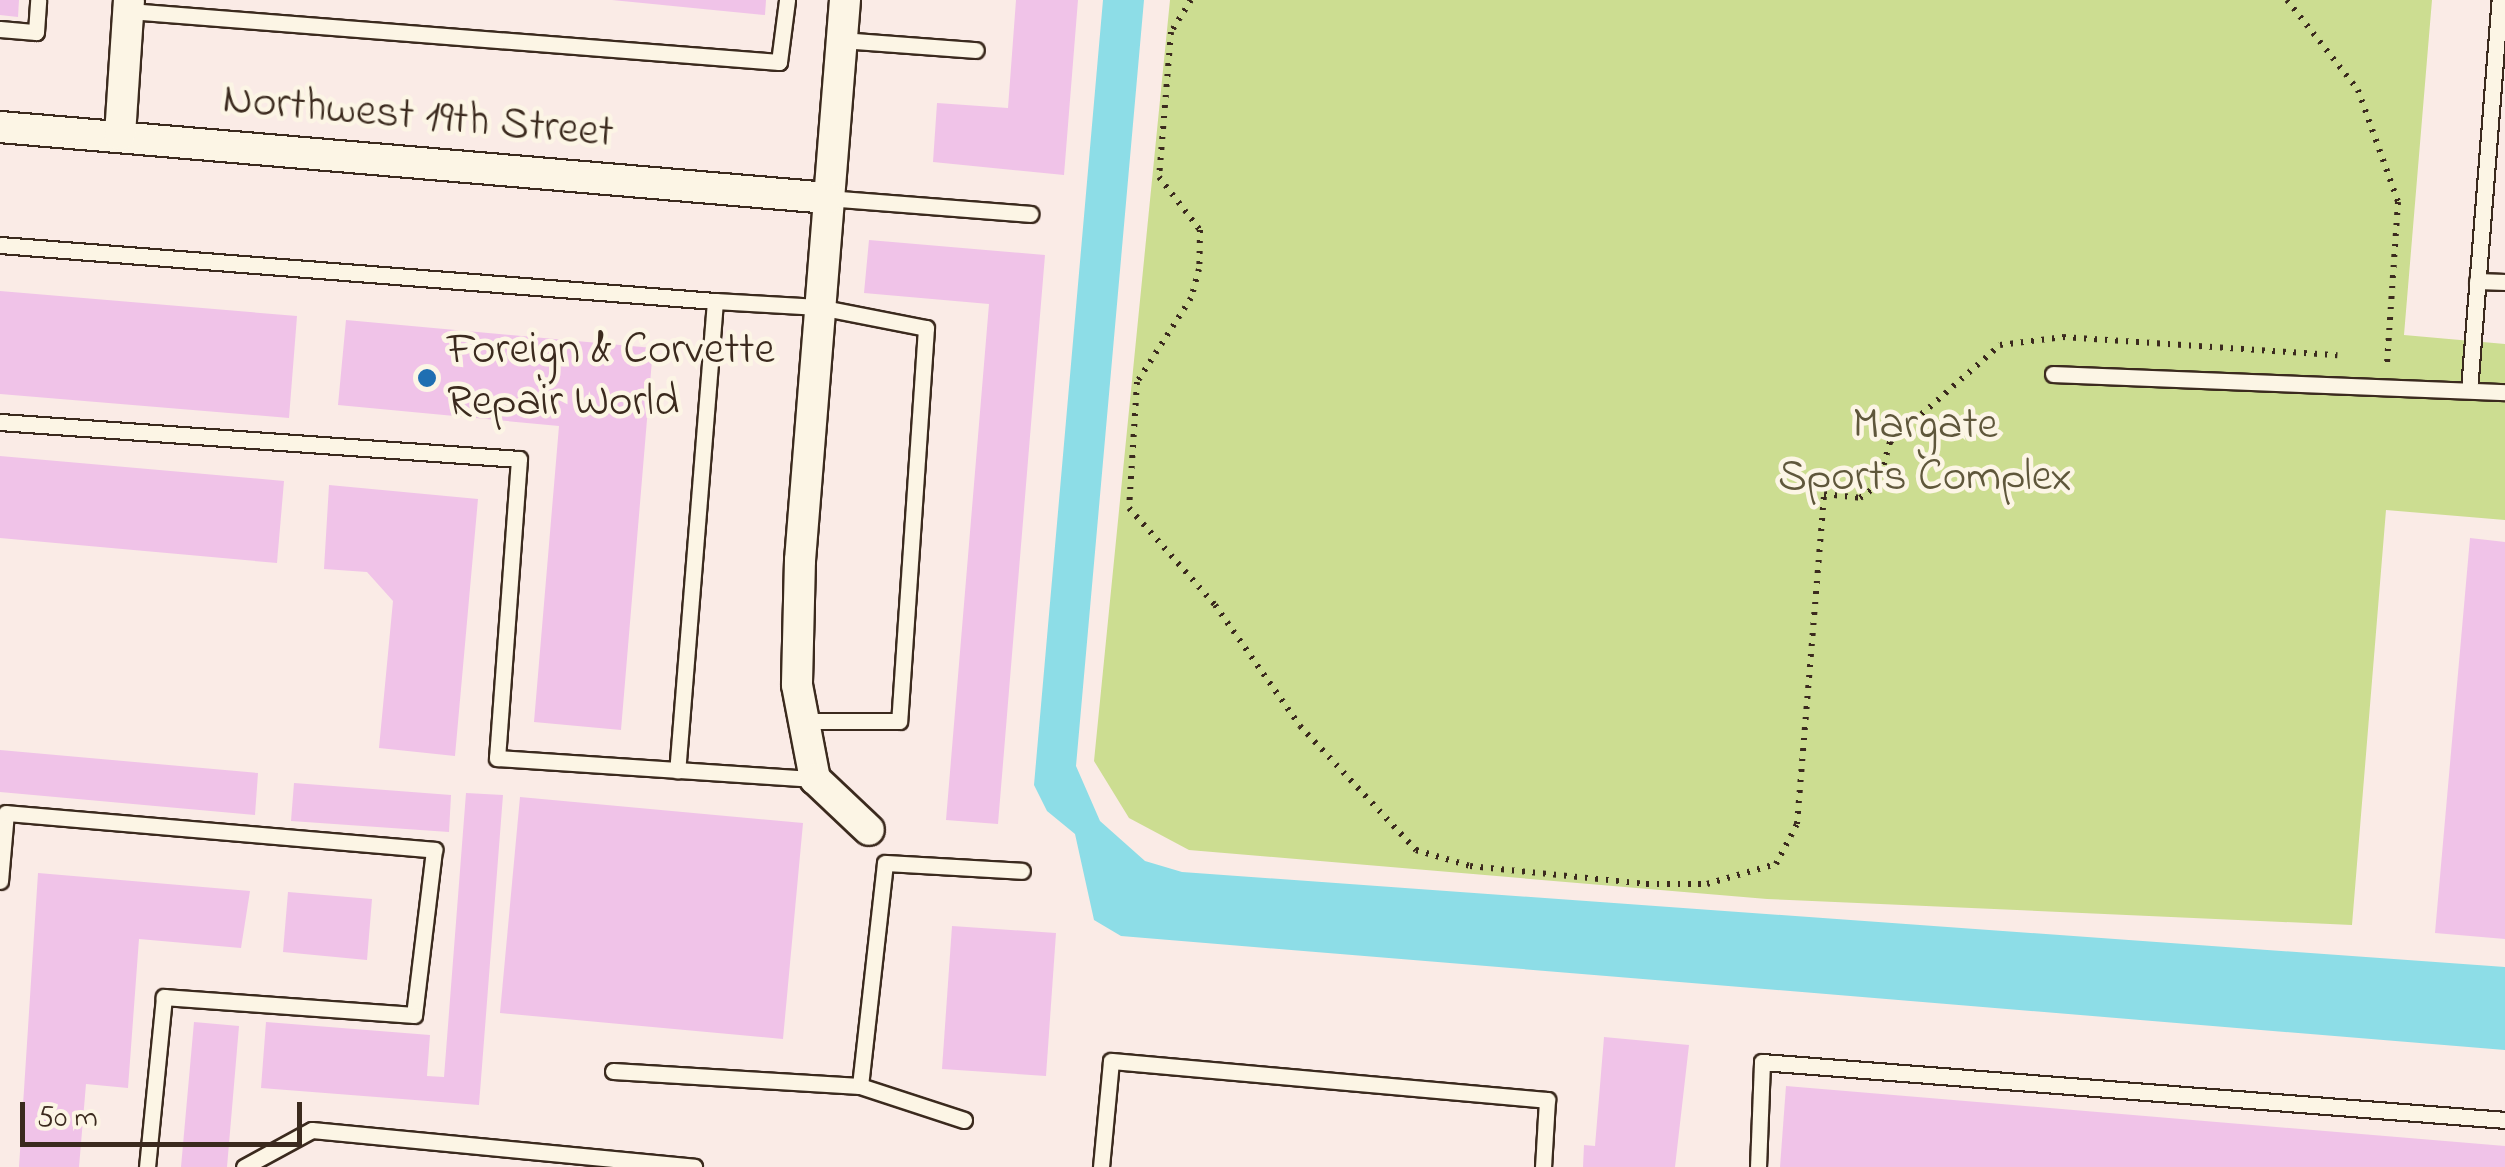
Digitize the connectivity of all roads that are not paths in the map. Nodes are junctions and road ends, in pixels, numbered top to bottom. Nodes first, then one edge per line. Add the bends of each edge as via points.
1 (38, 0) edge
2 (787, 0) edge
3 (845, 0) edge
4 (2500, 0) edge
5 (129, 6) edge
6 (0, 29) edge
7 (842, 40) junction
8 (976, 50) dead end
9 (0, 127) edge
10 (120, 135) junction
11 (828, 198) junction
12 (1030, 214) dead end
13 (0, 245) edge
14 (2476, 280) junction
15 (2505, 282) edge
16 (715, 301) junction
17 (820, 307) junction
18 (2053, 374) dead end
19 (2469, 390) junction
20 (2505, 392) edge
21 (0, 422) edge
22 (804, 721) junction
23 (677, 770) junction
24 (815, 779) junction
25 (868, 830) joint
26 (885, 863) junction
27 (1022, 872) dead end
28 (0, 881) edge
29 (614, 1071) dead end
30 (860, 1086) junction
31 (964, 1120) dead end
32 (2505, 1120) edge
33 (147, 1167) edge
34 (244, 1167) edge
35 (694, 1167) edge
36 (1102, 1167) edge
37 (1544, 1167) edge
38 (1758, 1167) edge

1 - 6 lane via 36,32
2 - 5 lane via 779,62
3 - 7 street
4 - 14 lane
5 - 10 street
7 - 8 lane
7 - 11 street
9 - 10 street, Northwest 19th Street
10 - 11 street, Northwest 19th Street
11 - 12 lane
11 - 17 street
13 - 16 lane
14 - 15 lane
14 - 19 lane
16 - 17 lane
16 - 23 lane
17 - 22 street via 800,560 797,685
17 - 22 lane via 926,328 899,722
18 - 19 lane
19 - 20 lane
21 - 23 lane via 519,459 496,758
22 - 24 street
23 - 24 lane
24 - 25 street
25 - 26 lane
26 - 27 lane
26 - 30 lane
28 - 33 lane via 6,813 434,850 414,1015 164,996
29 - 30 lane
30 - 31 lane
32 - 38 lane via 1762,1062
34 - 35 lane via 312,1130
36 - 37 lane via 1112,1060 1547,1100

